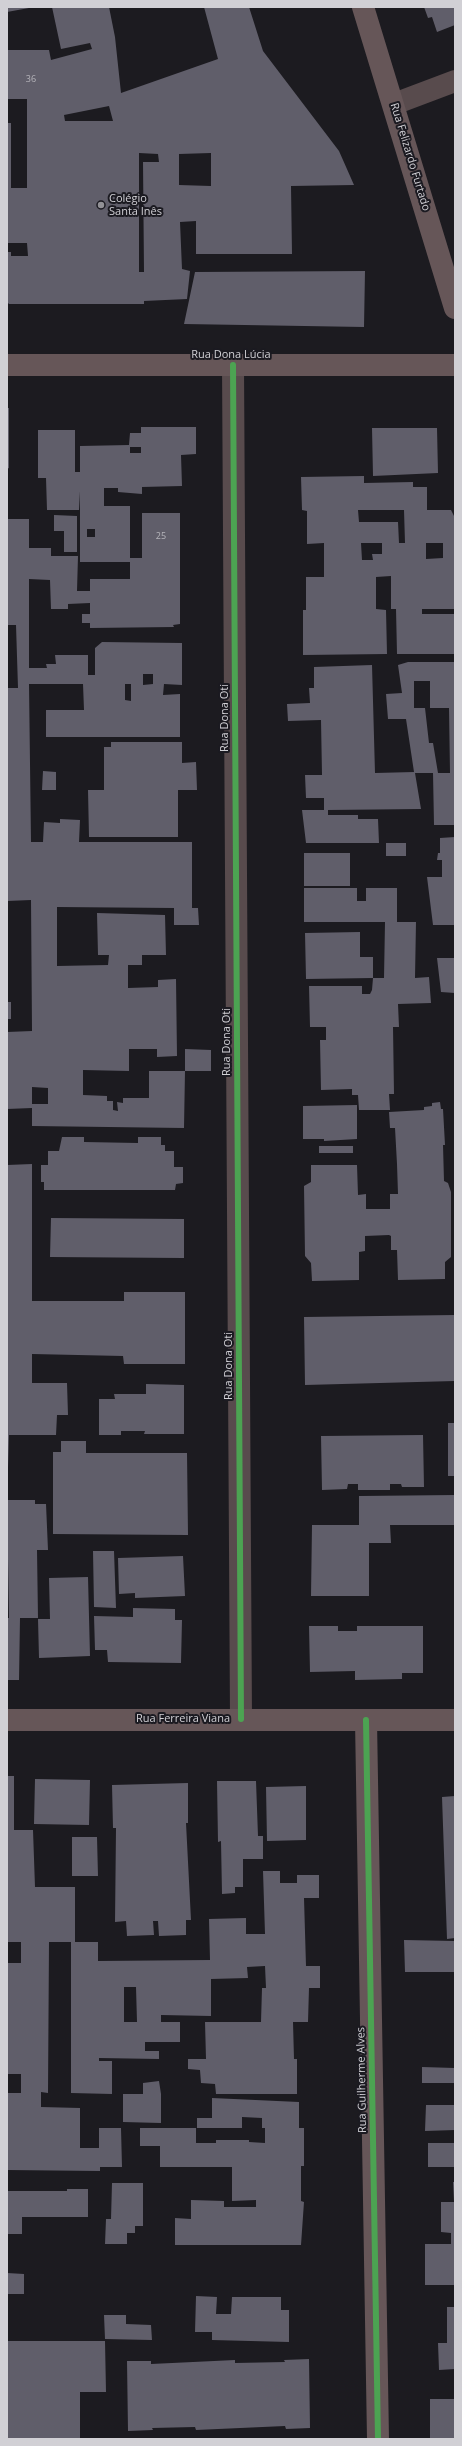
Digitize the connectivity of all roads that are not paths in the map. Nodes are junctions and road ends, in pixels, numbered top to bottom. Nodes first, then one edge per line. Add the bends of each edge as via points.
1 (363, 7) edge
2 (455, 81) edge
3 (394, 104) junction
4 (455, 308) edge
5 (7, 365) edge
6 (233, 365) junction
7 (455, 365) edge
8 (241, 1719) junction
9 (7, 1720) edge
10 (366, 1720) junction
11 (455, 1720) edge
12 (378, 2439) edge

1 - 3 street, Rua Felizardo Furtado
2 - 3 street
3 - 4 street, Rua Felizardo Furtado
5 - 6 street, Rua Dona Lúcia
6 - 7 street, Rua Dona Lúcia
6 - 8 street, Rua Dona Oti
8 - 9 street, Rua Ferreira Viana
8 - 10 street, Rua Ferreira Viana
10 - 11 street, Rua Ferreira Viana
10 - 12 street, Rua Guilherme Alves

